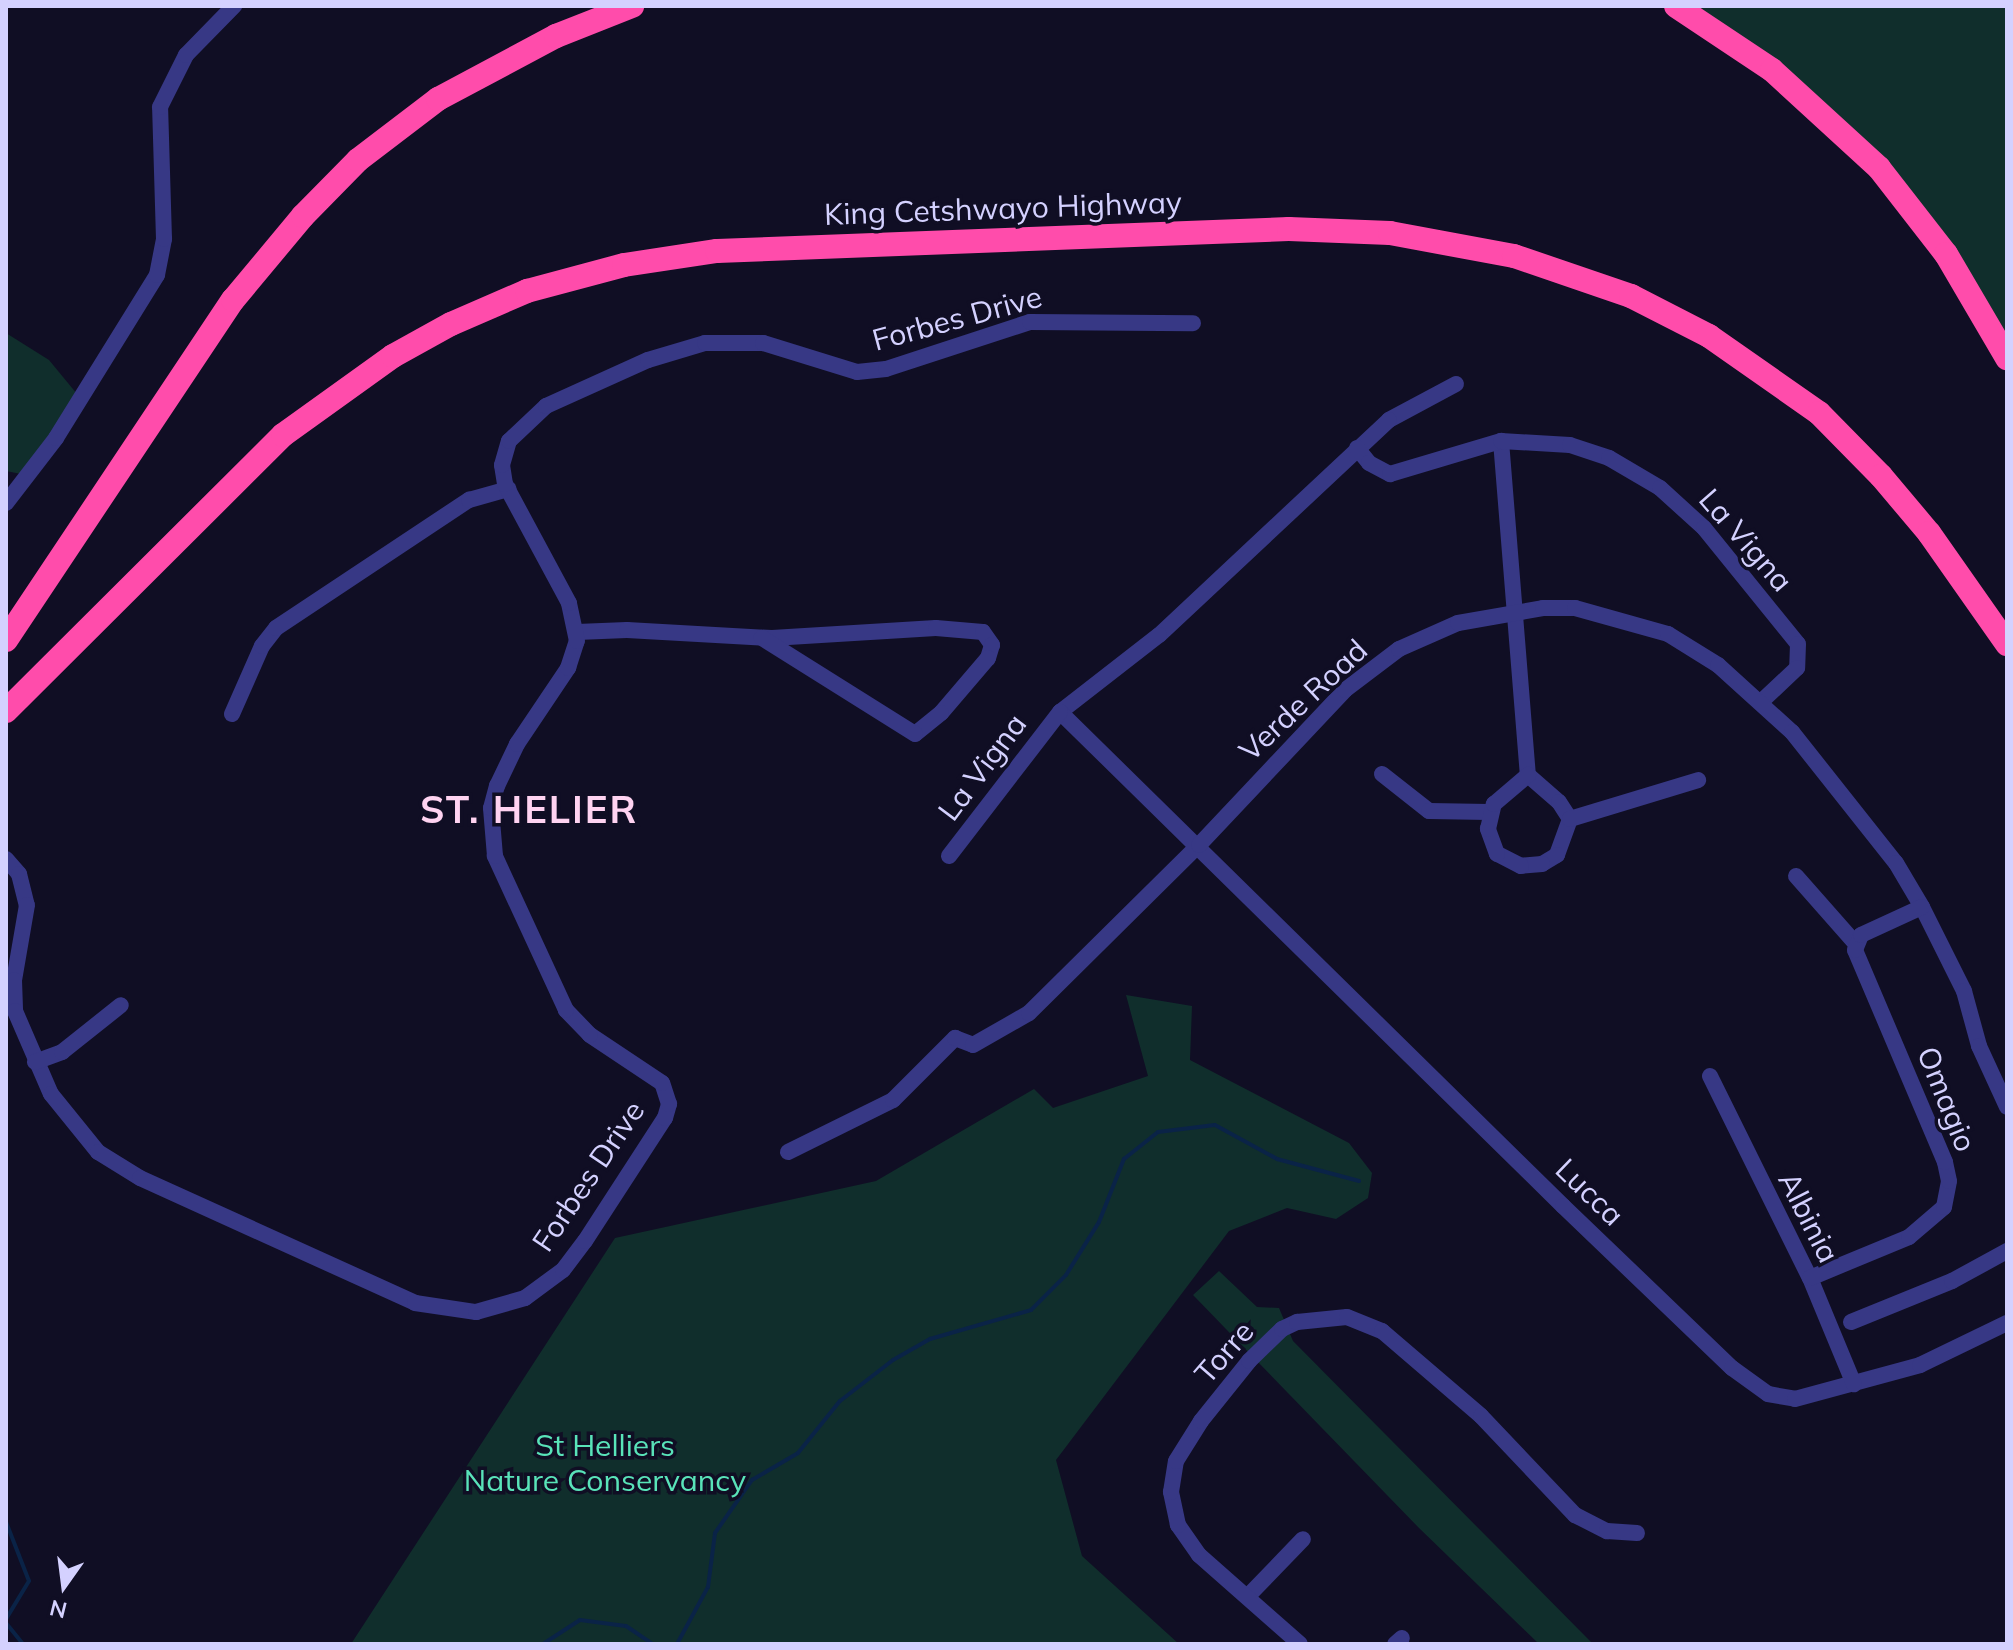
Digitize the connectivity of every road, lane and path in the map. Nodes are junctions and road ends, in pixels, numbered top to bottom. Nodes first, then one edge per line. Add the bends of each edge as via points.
1 (234, 6) edge
2 (632, 6) edge
3 (1676, 6) edge
4 (1193, 323) dead end
5 (2007, 358) edge
6 (1456, 384) dead end
7 (1501, 441) junction
8 (1357, 448) junction
9 (508, 489) junction
10 (6, 503) edge
11 (1515, 611) junction
12 (577, 632) junction
13 (762, 638) junction
14 (6, 640) edge
15 (2007, 644) edge
16 (1762, 701) junction
17 (6, 711) edge
18 (1060, 712) junction
19 (232, 714) dead end
20 (1382, 774) dead end
21 (1528, 775) junction
22 (1698, 780) dead end
23 (1489, 812) junction
24 (1570, 819) junction
25 (1199, 845) junction
26 (949, 856) dead end
27 (6, 859) edge
28 (1796, 876) dead end
29 (1922, 907) junction
30 (1856, 944) junction
31 (121, 1005) dead end
32 (35, 1062) junction
33 (1710, 1076) dead end
34 (2007, 1107) edge
35 (788, 1152) dead end
36 (2007, 1251) edge
37 (1810, 1278) junction
38 (1851, 1322) dead end
39 (2007, 1323) edge
40 (1854, 1384) junction
41 (1637, 1533) dead end
42 (1303, 1539) dead end
43 (1248, 1596) junction
44 (1300, 1644) edge

1 - 10 street via 186,55 160,107 164,239 157,275 65,425
2 - 14 highway via 508,60 438,99 375,146 303,216 233,300
3 - 5 highway via 1772,70 1879,168 1946,254
4 - 9 street, Forbes Drive via 1030,322 886,369 857,372 763,343 705,343 648,360 534,414 509,441 502,465
6 - 8 street, La Vigna via 1407,407
7 - 8 street, La Vigna via 1398,474 1375,467
7 - 11 street
7 - 16 street, La Vigna via 1591,450 1660,488 1692,514 1798,644 1797,668
8 - 18 street, La Vigna via 1159,635
9 - 12 street, Forbes Drive via 569,603
9 - 19 street via 469,500 276,628 262,646
11 - 16 street, Verde Road via 1575,608 1646,625 1718,665
11 - 21 street
11 - 25 street, Verde Road via 1458,623 1388,657 1345,690
12 - 13 street
12 - 32 street, Forbes Drive via 568,668 517,744 493,797 495,856 566,1010 590,1035 662,1083 669,1104 585,1241 548,1283 507,1305 476,1312 429,1307 400,1296 124,1170 67,1119
13 - 13 street via 936,628 987,633 992,645 988,658 941,713 915,734
15 - 17 highway, King Cetshwayo Highway via 1929,533 1819,413 1681,320 1540,264 1435,239 1289,229 720,247 527,291 393,356 283,435
16 - 29 street, Verde Road via 1896,863
18 - 25 street, La Vigna
18 - 26 street, La Vigna
20 - 23 street via 1429,811
21 - 23 street
21 - 24 street
22 - 24 street
23 - 24 street via 1492,846 1505,861 1521,866 1542,864 1557,855
25 - 35 street, Verde Road via 1029,1013 983,1042 966,1045 955,1038 893,1100
25 - 40 street, Lucca via 1732,1368 1785,1399
27 - 32 street, Forbes Drive via 19,874 27,905 13,993
28 - 30 street
29 - 30 street via 1861,935
29 - 34 street, Verde Road via 1964,991 1979,1046
30 - 37 street, Omagio via 1856,957 1941,1152 1948,1189 1935,1219 1909,1237
31 - 32 street via 62,1052
33 - 37 street, Albinia
36 - 38 street via 1952,1281
37 - 40 street, Albinia
39 - 40 street, Lucca via 1920,1365
41 - 43 street, Torre via 1607,1531 1575,1515 1481,1416 1398,1341 1360,1320 1316,1317 1282,1329 1249,1361 1201,1421 1173,1469 1171,1492 1182,1534
42 - 43 street
43 - 44 street, Torre

